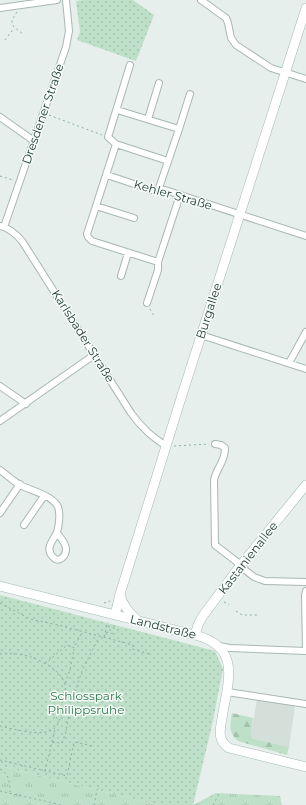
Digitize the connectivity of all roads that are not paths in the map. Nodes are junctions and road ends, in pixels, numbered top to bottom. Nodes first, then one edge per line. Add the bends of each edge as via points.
1 (57, 0) edge
2 (66, 0) edge
3 (201, 0) edge
4 (0, 8) edge
5 (306, 8) edge
6 (130, 65) dead end
7 (285, 73) junction
8 (306, 79) edge
9 (159, 83) dead end
10 (190, 94) dead end
11 (117, 110) junction
12 (0, 118) edge
13 (148, 119) junction
14 (179, 129) junction
15 (34, 141) junction
16 (116, 144) junction
17 (168, 161) junction
18 (106, 175) junction
19 (159, 188) junction
20 (180, 195) junction
21 (96, 206) junction
22 (240, 215) junction
23 (134, 218) dead end
24 (2, 226) edge
25 (306, 236) edge
26 (128, 253) junction
27 (158, 262) junction
28 (121, 276) dead end
29 (147, 304) road end
30 (306, 332) edge
31 (201, 335) junction
32 (94, 355) junction
33 (289, 363) junction
34 (306, 369) edge
35 (0, 386) edge
36 (26, 404) junction
37 (0, 421) edge
38 (215, 444) road end
39 (166, 446) junction
40 (0, 470) edge
41 (20, 484) junction
42 (306, 485) edge
43 (44, 496) junction
44 (0, 513) edge
45 (24, 525) dead end
46 (56, 533) dead end
47 (240, 566) junction
48 (306, 582) edge
49 (0, 586) edge
50 (306, 591) edge
51 (120, 594) junction
52 (112, 614) junction
53 (138, 621) junction
54 (195, 635) junction
55 (219, 646) junction
56 (306, 651) edge
57 (227, 692) junction
58 (306, 704) edge
59 (306, 766) edge

1 - 4 street
2 - 15 street, Dresdener Straße via 68,40
3 - 7 street via 226,18 231,38 236,45 271,68
5 - 7 street, Burgallee
6 - 11 street
7 - 8 street
7 - 22 street, Burgallee
9 - 13 street
10 - 14 street
11 - 13 street
11 - 16 street via 108,137
12 - 15 street
13 - 14 street
14 - 17 street
15 - 24 street, Dresdener Straße
16 - 17 street
16 - 18 street
17 - 19 street
18 - 19 street, Kehler Straße via 154,191
18 - 21 street
19 - 20 street, Kehler Straße
20 - 22 street, Kehler Straße
20 - 27 street
21 - 23 street
21 - 26 street via 88,237 92,241
22 - 25 street, Kehler Straße
22 - 31 street, Burgallee
24 - 32 street, Karlsbader Straße via 22,241
26 - 27 street
26 - 28 street
27 - 29 street via 158,270
30 - 33 street
31 - 33 street
31 - 39 street, Burgallee
32 - 36 street
32 - 39 street, Karlsbader Straße via 138,423
33 - 34 street
35 - 36 street
36 - 37 street
38 - 47 street via 225,448 223,462 214,480 215,545
39 - 51 street, Burgallee
40 - 41 street
41 - 43 street
41 - 44 street
42 - 47 street, Kastanienallee
43 - 45 street
43 - 46 street via 54,501 59,508
47 - 48 street via 254,577 265,581
47 - 54 street, Kastanienallee via 202,618
49 - 52 street, Landstraße
50 - 56 street
51 - 52 street, Burgallee
51 - 53 street via 122,603
52 - 53 street, Landstraße
53 - 54 street, Landstraße
54 - 55 street, Landstraße via 207,638
55 - 56 street
55 - 57 street via 228,663
57 - 58 street
57 - 59 street via 220,727 223,743 229,748

